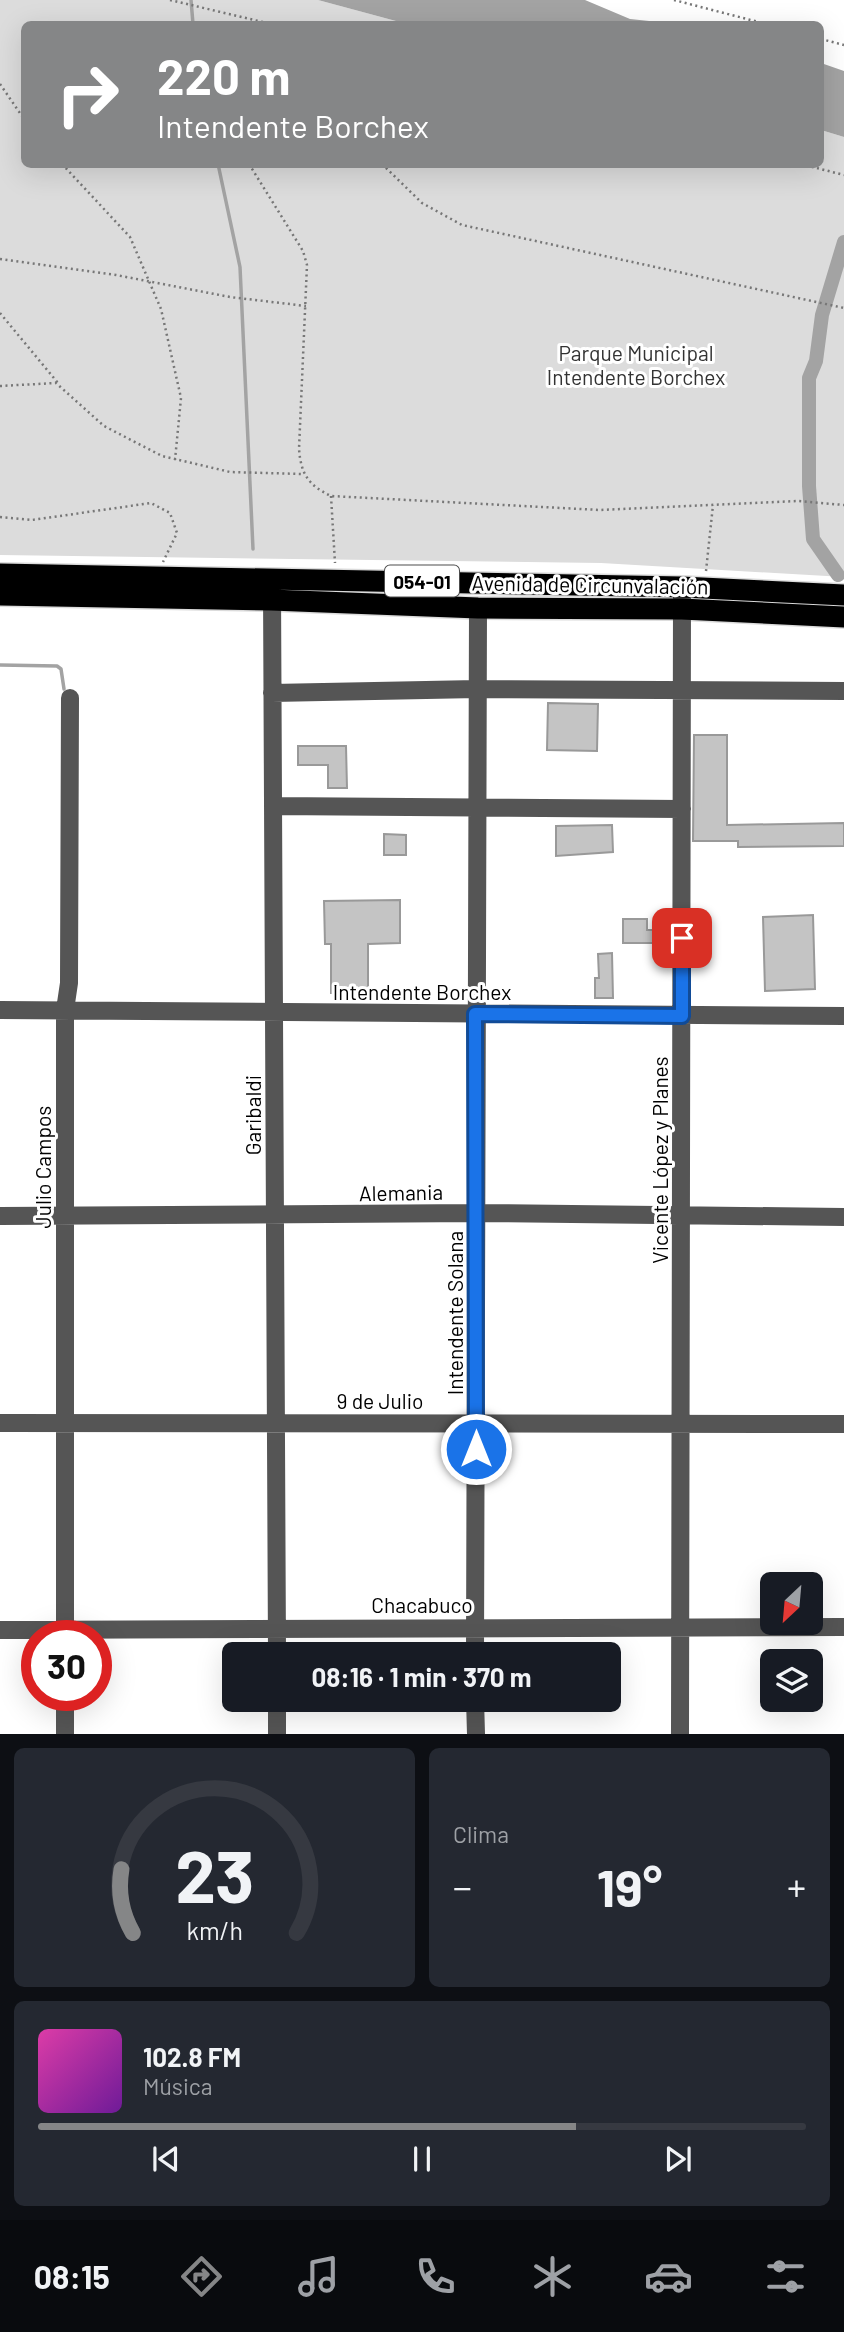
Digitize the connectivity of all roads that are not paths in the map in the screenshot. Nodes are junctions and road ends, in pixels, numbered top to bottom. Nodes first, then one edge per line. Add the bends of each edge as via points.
1 (0, 574) edge
2 (273, 577) junction
3 (682, 587) junction
4 (0, 595) edge
5 (844, 595) edge
6 (271, 600) junction
7 (478, 608) junction
8 (682, 609) junction
9 (844, 617) edge
10 (478, 689) junction
11 (682, 690) junction
12 (844, 691) edge
13 (272, 693) junction
14 (70, 698) dead end
15 (273, 806) junction
16 (478, 807) junction
17 (682, 809) junction
18 (0, 1010) edge
19 (65, 1010) junction
20 (274, 1013) junction
21 (475, 1014) junction
22 (682, 1016) junction
23 (844, 1016) edge
24 (477, 1213) junction
25 (0, 1216) edge
26 (65, 1216) junction
27 (275, 1216) junction
28 (682, 1217) junction
29 (844, 1217) edge
30 (0, 1423) edge
31 (64, 1423) junction
32 (276, 1423) junction
33 (476, 1423) junction
34 (681, 1423) junction
35 (844, 1424) edge
36 (65, 1620) edge
37 (475, 1626) junction
38 (680, 1627) junction
39 (844, 1627) edge
40 (276, 1628) junction
41 (0, 1630) edge
42 (21, 1631) edge
43 (112, 1632) edge
44 (277, 1642) edge
45 (475, 1642) edge
46 (65, 1711) edge
47 (277, 1712) edge
48 (475, 1712) edge
49 (65, 1734) edge
50 (277, 1734) edge
51 (475, 1734) edge
52 (680, 1734) edge

1 - 2 highway, Avenida de Circunvalación / 054-01
2 - 3 highway, Avenida de Circunvalación / 054-01
2 - 6 street, Garibaldi
3 - 5 highway, Avenida de Circunvalación / 054-01
3 - 8 street, Vicente López y Planes
4 - 6 highway, Avenida de Circunvalación / 054-01
6 - 7 highway, Avenida de Circunvalación / 054-01
6 - 13 street, Garibaldi
7 - 8 highway, Avenida de Circunvalación / 054-01
7 - 10 street, Intendente Solana
8 - 9 highway, Avenida de Circunvalación / 054-01
8 - 11 street, Vicente López y Planes
10 - 11 street
10 - 13 street
10 - 16 street, Intendente Solana
11 - 12 street
11 - 17 street, Vicente López y Planes
13 - 15 street, Garibaldi
14 - 19 street, Julio Campos via 69,983
15 - 16 street
15 - 20 street, Garibaldi
16 - 17 street
16 - 21 street, Intendente Solana
17 - 22 street, Vicente López y Planes
18 - 19 street, Intendente Borchex
19 - 20 street, Intendente Borchex
19 - 26 street, Julio Campos
20 - 21 street, Intendente Borchex
20 - 27 street, Garibaldi
21 - 22 street, Intendente Borchex
21 - 24 street, Intendente Solana
22 - 23 street, Intendente Borchex
22 - 28 street, Vicente López y Planes
24 - 27 street, Alemania
24 - 28 street, Alemania
24 - 33 street, Intendente Solana
25 - 26 street, Alemania
26 - 27 street, Alemania
26 - 31 street, Julio Campos
27 - 32 street, Garibaldi
28 - 29 street, Alemania
28 - 34 street, Vicente López y Planes
30 - 31 street, 9 de Julio
31 - 32 street, 9 de Julio
31 - 36 street, Julio Campos
32 - 33 street, 9 de Julio
32 - 40 street, Garibaldi
33 - 34 street, 9 de Julio
33 - 37 street, Intendente Solana
34 - 35 street, 9 de Julio
34 - 38 street, Vicente López y Planes
37 - 38 street, Chacabuco
37 - 40 street, Chacabuco
37 - 45 street, Intendente Solana
38 - 39 street, Chacabuco
38 - 52 street, Vicente López y Planes
40 - 43 street, Chacabuco
40 - 44 street, Garibaldi
41 - 42 street, Chacabuco
46 - 49 street
47 - 50 street
48 - 51 street

